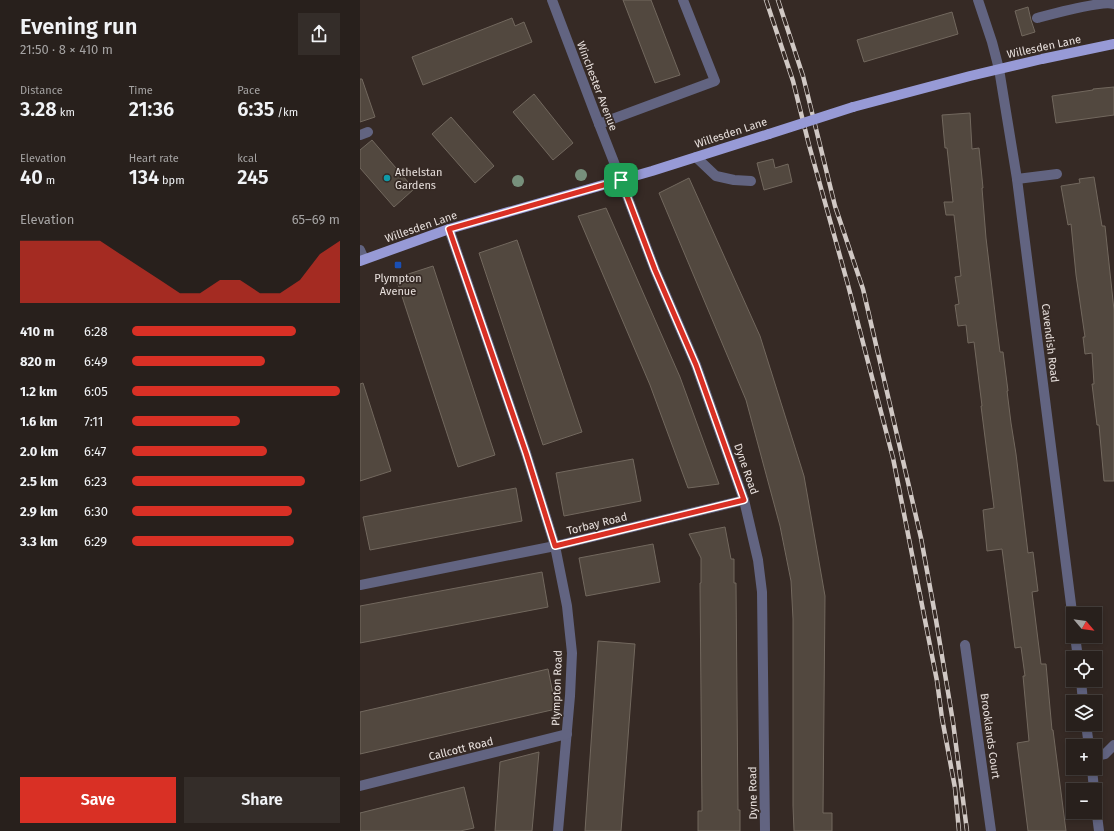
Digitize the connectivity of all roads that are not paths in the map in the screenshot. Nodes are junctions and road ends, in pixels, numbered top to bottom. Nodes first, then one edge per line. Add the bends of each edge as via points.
1 (552, 0) edge
2 (683, 0) edge
3 (978, 0) edge
4 (1114, 4) edge
5 (1037, 18) dead end
6 (1114, 44) edge
7 (999, 69) junction
8 (599, 124) junction
9 (696, 157) junction
10 (1057, 174) dead end
11 (1017, 179) junction
12 (621, 180) junction
13 (751, 181) dead end
14 (449, 229) junction
15 (361, 257) edge
16 (744, 500) junction
17 (555, 546) junction
18 (360, 585) edge
19 (1071, 607) edge
20 (965, 644) dead end
21 (568, 734) junction
22 (1114, 745) edge
23 (1102, 755) edge
24 (360, 786) edge
25 (1098, 819) edge
26 (558, 831) edge
27 (766, 831) edge
28 (991, 831) edge
29 (1099, 831) edge

1 - 8 street, Winchester Avenue
2 - 8 street via 714,81
3 - 7 street, Cavendish Road
4 - 5 street via 1098,4
6 - 7 main road, Willesden Lane
7 - 9 main road, Willesden Lane, bridge via 853,107
7 - 11 street, Cavendish Road
8 - 12 street, Winchester Avenue
9 - 12 main road, Willesden Lane
9 - 13 street via 716,176
10 - 11 street
11 - 19 street, Cavendish Road
12 - 14 main road, Willesden Lane
12 - 16 street, Dyne Road via 655,270 696,365
14 - 15 main road, Willesden Lane
14 - 17 street
16 - 17 street, Torbay Road
16 - 27 street, Dyne Road via 758,560 762,592
17 - 18 street, Torbay Road
17 - 21 street, Plympton Road via 567,606 572,653
20 - 28 street, Brooklands Court
21 - 24 street, Callcott Road
21 - 26 street, Plympton Road
22 - 23 street
25 - 29 street

